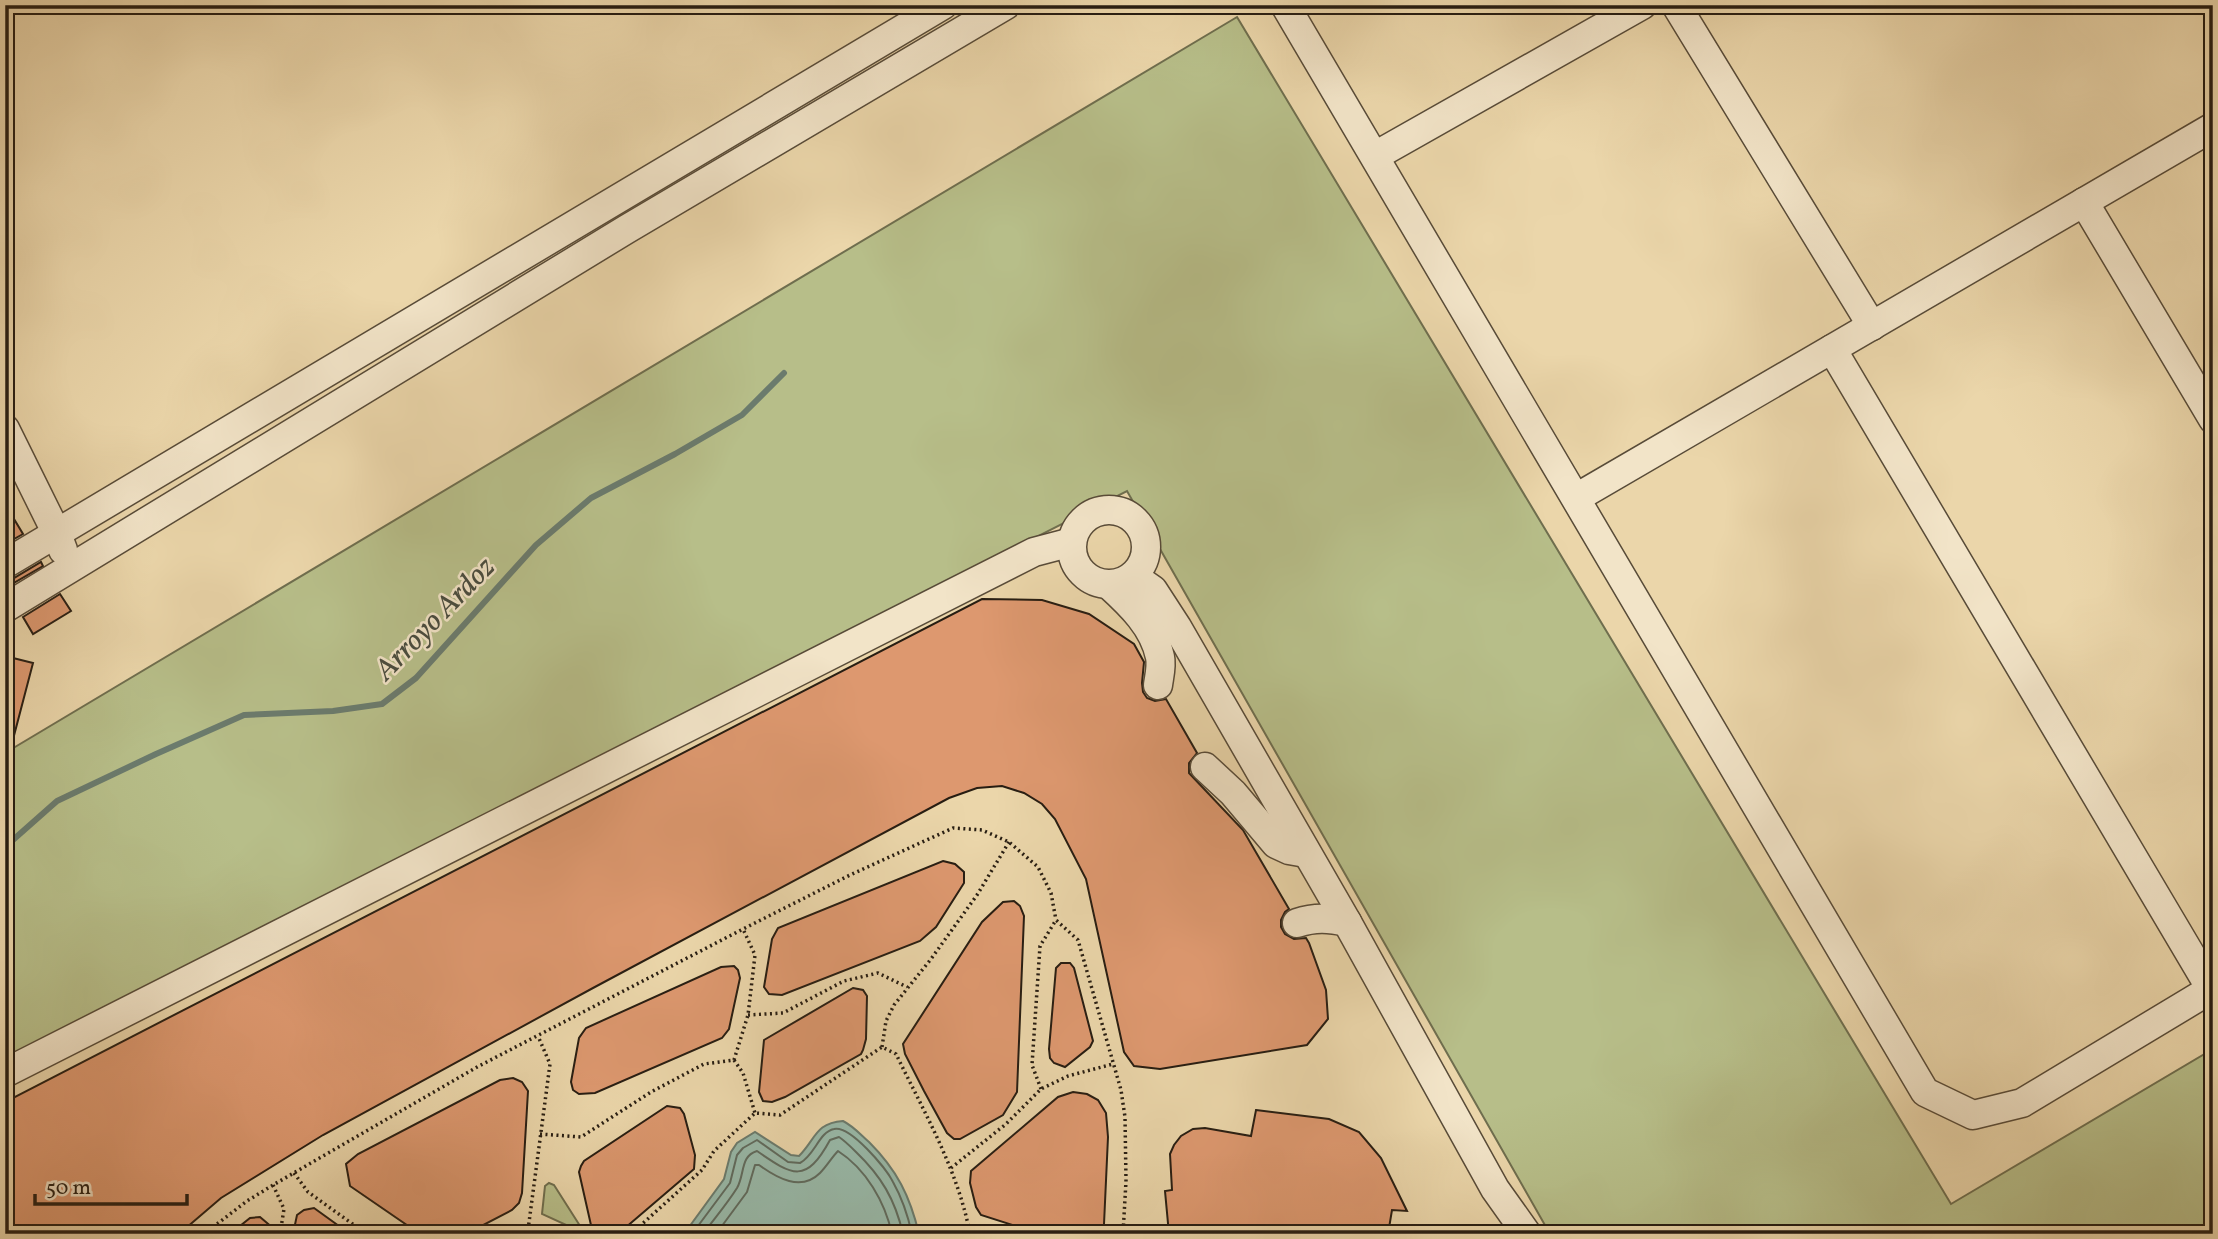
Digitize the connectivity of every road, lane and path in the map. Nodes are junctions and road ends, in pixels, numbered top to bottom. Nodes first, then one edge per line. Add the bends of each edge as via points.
1 (943, 5) edge
2 (1006, 5) edge
3 (1285, 5) edge
4 (1642, 5) edge
5 (1676, 5) edge
6 (2213, 127) edge
7 (1374, 156) junction
8 (2084, 202) junction
9 (1872, 326) junction
10 (1832, 349) junction
11 (2213, 419) edge
12 (5, 429) edge
13 (1576, 498) junction
14 (57, 534) junction
15 (1072, 542) junction
16 (5, 564) edge
17 (70, 569) junction
18 (1121, 580) junction
19 (5, 608) edge
20 (1158, 685) dead end
21 (1205, 767) dead end
22 (1009, 842) junction
23 (1306, 853) junction
24 (1056, 920) junction
25 (1347, 922) junction
26 (1297, 923) dead end
27 (743, 929) junction
28 (907, 987) junction
29 (2212, 988) edge
30 (748, 1015) junction
31 (538, 1036) junction
32 (882, 1047) junction
33 (734, 1060) junction
34 (1113, 1064) junction
35 (5, 1073) edge
36 (1041, 1089) junction
37 (755, 1113) junction
38 (540, 1134) junction
39 (951, 1168) junction
40 (295, 1173) junction
41 (274, 1185) junction
42 (1505, 1204) junction
43 (354, 1225) junction
44 (528, 1230) junction
45 (970, 1233) edge
46 (204, 1234) edge
47 (280, 1234) edge
48 (352, 1234) edge
49 (369, 1234) edge
50 (508, 1234) edge
51 (541, 1234) edge
52 (631, 1234) edge
53 (1003, 1234) edge
54 (1123, 1234) edge
55 (1512, 1234) edge
56 (1527, 1234) edge

1 - 14 street
2 - 17 street
3 - 7 street
4 - 7 street
5 - 9 street
6 - 8 street
7 - 13 street
8 - 9 street
8 - 11 street
9 - 10 street
10 - 13 street
10 - 29 street
12 - 14 street
13 - 29 street via 1925,1092 1973,1115 2022,1103
14 - 16 street
14 - 17 street
15 - 18 street via 1077,567 1086,576 1097,582
15 - 18 street via 1083,521 1093,514 1116,511 1127,515 1143,532 1145,556 1141,567
15 - 35 street via 1034,552
17 - 19 street
18 - 20 street via 1130,604 1152,633 1161,660
18 - 23 street via 1153,590
21 - 23 street via 1276,844
22 - 24 path via 1038,867 1051,893
22 - 27 path via 982,830 953,828
22 - 28 path via 932,959
23 - 25 street
24 - 34 path via 1079,940
24 - 36 path via 1040,946 1032,1065
25 - 26 street via 1326,918
25 - 42 street
27 - 30 path via 755,955
27 - 31 path
28 - 30 path via 878,974 844,981 783,1013
28 - 32 path via 886,1021
30 - 33 path
31 - 38 path via 550,1064
31 - 40 path
32 - 37 path via 780,1115
32 - 39 path via 896,1054
33 - 37 path via 743,1073
33 - 38 path via 704,1064 581,1137
34 - 36 path
34 - 54 path via 1125,1117
36 - 39 path
37 - 52 path via 714,1151 702,1170
38 - 44 path
39 - 45 path
40 - 41 path
40 - 43 path via 308,1192
41 - 46 path
41 - 47 path via 284,1209
42 - 55 street
42 - 56 street
43 - 48 path
43 - 49 path
44 - 50 path
44 - 51 path
45 - 53 path

